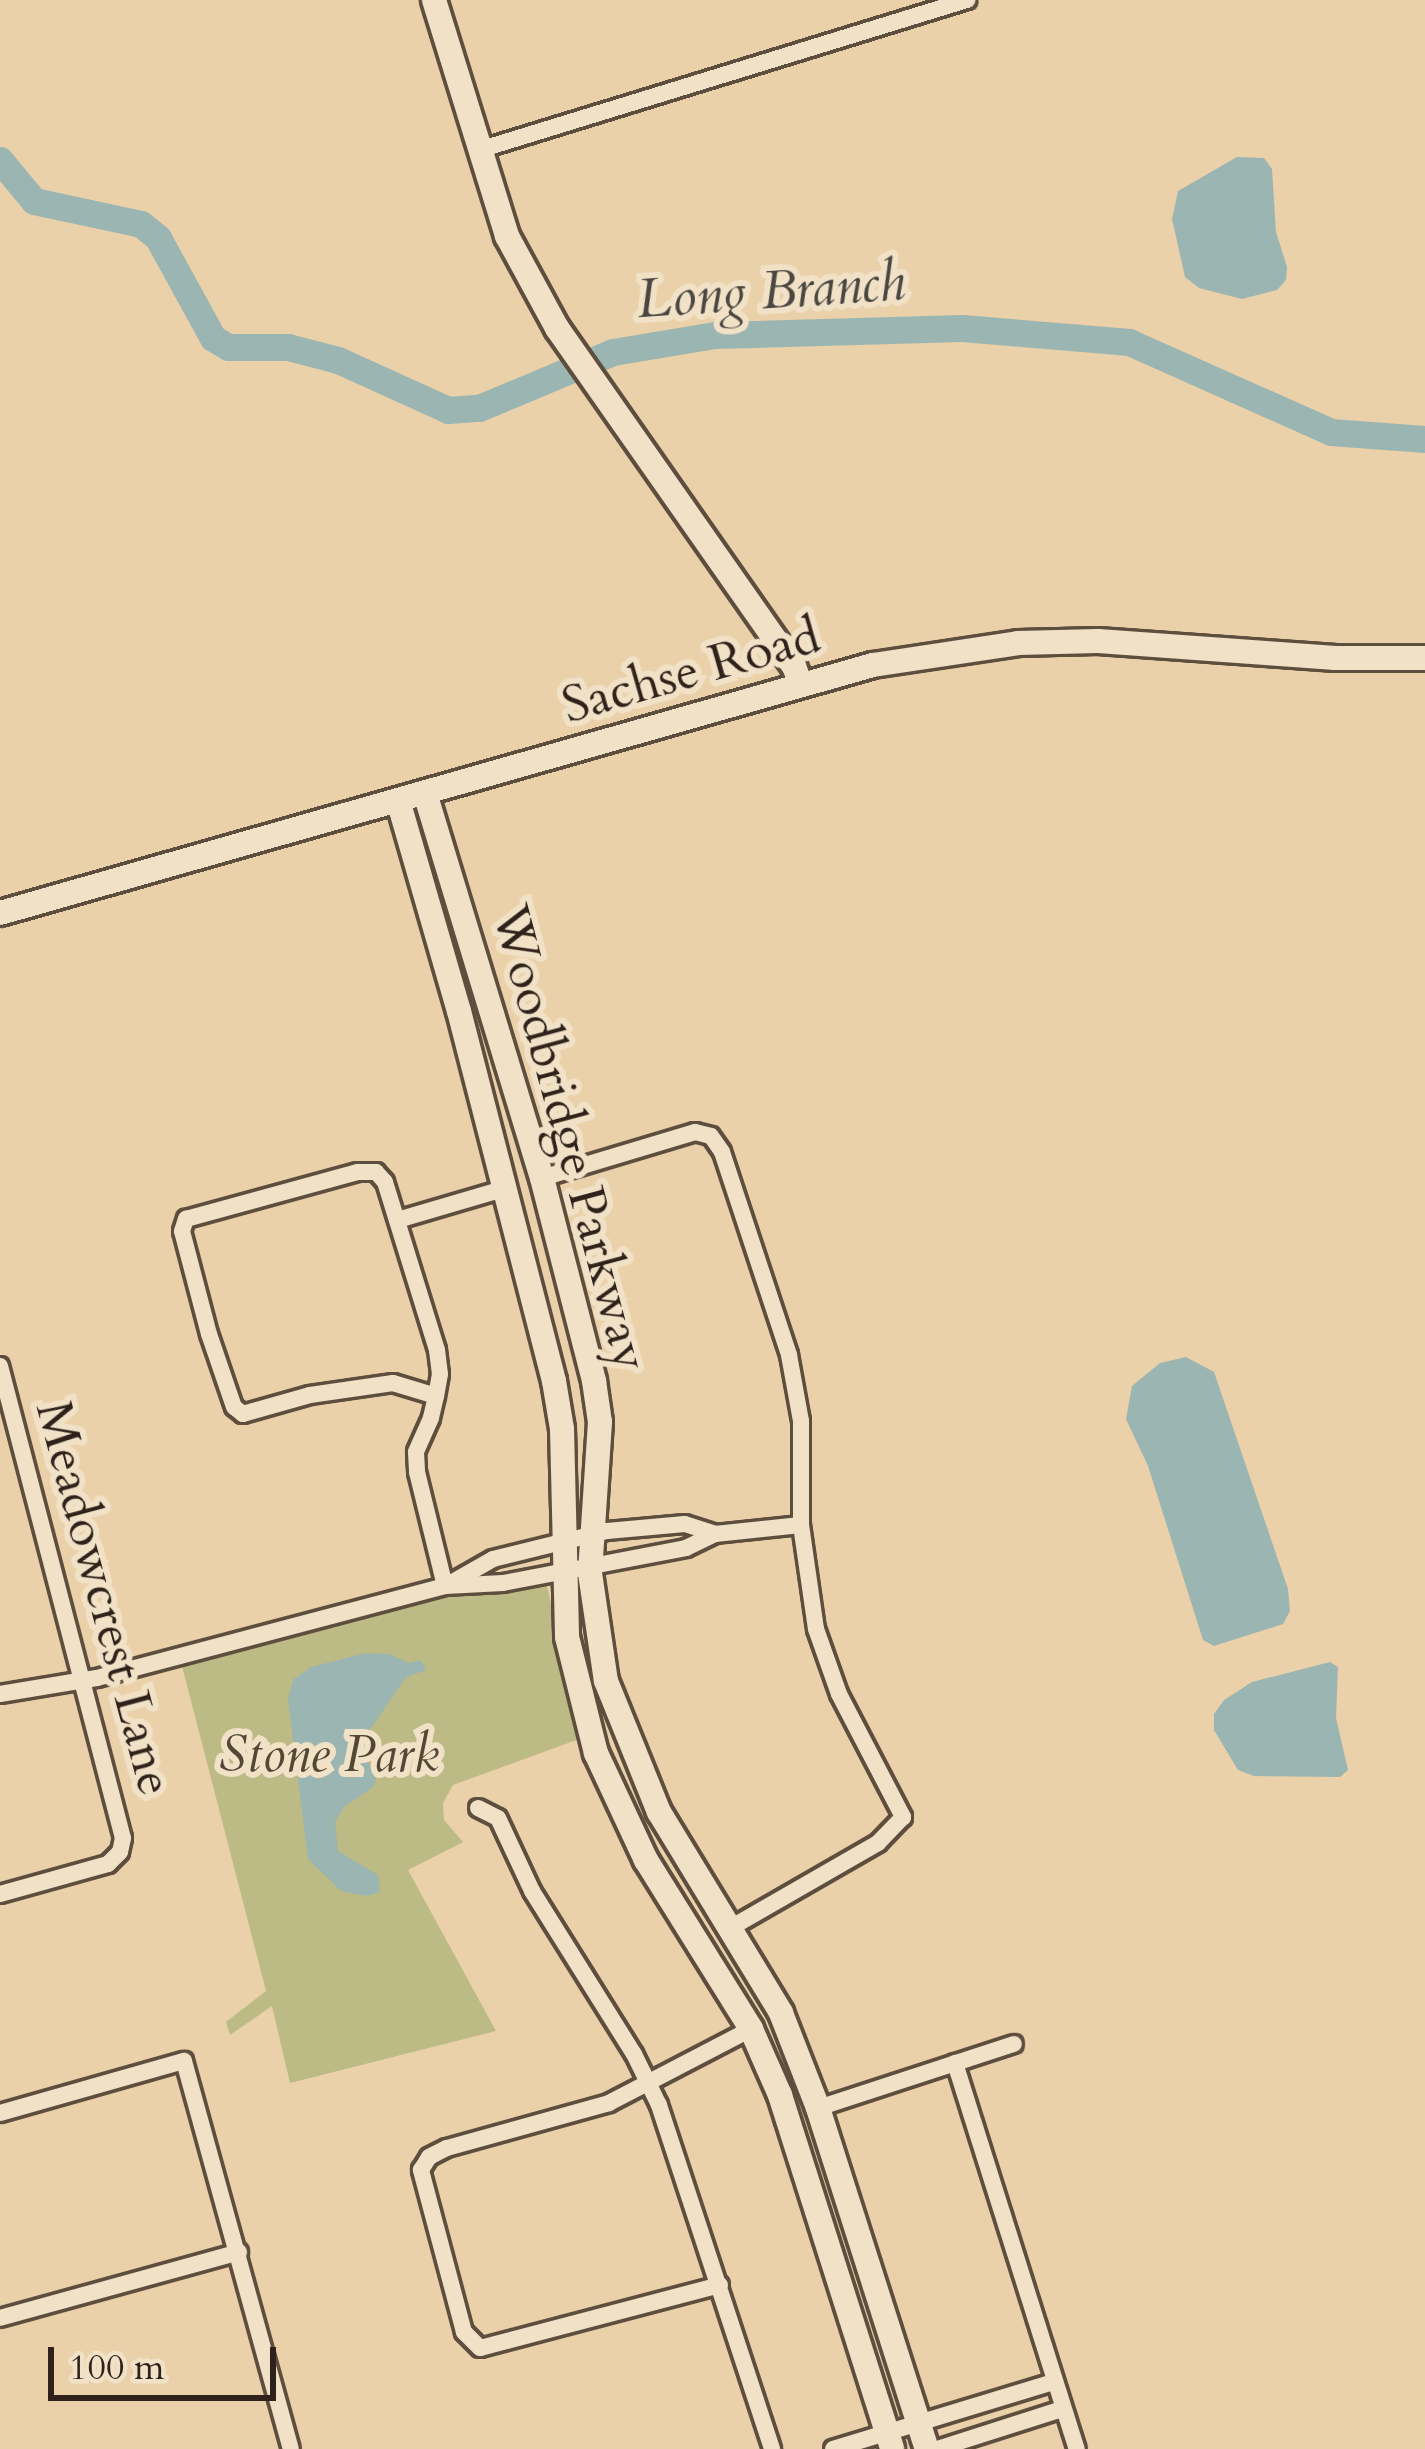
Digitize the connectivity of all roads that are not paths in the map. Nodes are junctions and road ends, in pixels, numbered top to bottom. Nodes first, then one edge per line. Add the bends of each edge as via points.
1 (434, 0) edge
2 (967, 0) edge
3 (479, 150) junction
4 (1425, 658) edge
5 (801, 685) junction
6 (425, 793) junction
7 (398, 800) junction
8 (0, 913) edge
9 (542, 1178) junction
10 (506, 1188) junction
11 (400, 1219) junction
12 (0, 1366) edge
13 (436, 1396) junction
14 (801, 1526) junction
15 (592, 1534) junction
16 (715, 1534) junction
17 (563, 1541) junction
18 (590, 1563) junction
19 (563, 1569) junction
20 (446, 1586) junction
21 (82, 1681) junction
22 (0, 1694) edge
23 (478, 1808) dead end
24 (0, 1894) edge
25 (730, 1928) junction
26 (751, 2029) junction
27 (1014, 2044) dead end
28 (955, 2063) junction
29 (647, 2082) junction
30 (818, 2108) junction
31 (0, 2113) edge
32 (239, 2252) junction
33 (720, 2285) junction
34 (0, 2318) edge
35 (1053, 2382) junction
36 (1062, 2409) junction
37 (923, 2437) edge
38 (890, 2441) edge
39 (286, 2448) edge
40 (772, 2449) edge
41 (833, 2449) edge
42 (937, 2449) edge
43 (1077, 2449) edge

1 - 3 main road
2 - 3 street
3 - 5 main road via 508,236 557,328
4 - 5 main road, Sachse Road via 1018,643
5 - 6 main road, Sachse Road
6 - 7 main road, Sachse Road
6 - 9 main road, Woodbridge Parkway
7 - 8 main road, Sachse Road
7 - 10 main road, Woodbridge Parkway
9 - 14 street via 695,1132 717,1142 796,1388
9 - 15 main road, Woodbridge Parkway via 597,1402
10 - 11 street
10 - 17 main road, Woodbridge Parkway via 557,1397
11 - 13 street via 437,1349
11 - 13 street via 385,1182 376,1172 358,1172 200,1212 182,1231 227,1390 243,1414 393,1383
12 - 21 street, Meadowcrest Lane
13 - 20 street via 417,1472
14 - 16 street
14 - 25 street via 828,1665 903,1817 878,1844
15 - 16 street via 685,1524
15 - 17 street
15 - 18 main road, Woodbridge Parkway
16 - 18 street via 686,1548
17 - 19 main road, Woodbridge Parkway
17 - 20 street via 493,1559
18 - 19 street
18 - 25 main road, Woodbridge Parkway via 592,1614 627,1742 658,1812
19 - 20 street
19 - 26 main road, Woodbridge Parkway via 567,1637 614,1798
20 - 21 street
21 - 22 street
21 - 24 street, Meadowcrest Lane via 120,1852 96,1868
23 - 29 street via 498,1818 556,1935
25 - 30 main road, Woodbridge Parkway via 781,2013
26 - 29 street
26 - 38 main road, Woodbridge Parkway via 780,2095
27 - 28 street
28 - 30 street
28 - 35 street
29 - 33 street
29 - 33 street via 590,2110 447,2148 423,2163 423,2190 464,2332 472,2344 490,2348
30 - 37 main road, Woodbridge Parkway
31 - 32 street via 184,2061
32 - 34 street
32 - 39 street
33 - 40 street
35 - 36 street
35 - 37 street
36 - 42 street
36 - 43 street
37 - 38 street
38 - 41 street

